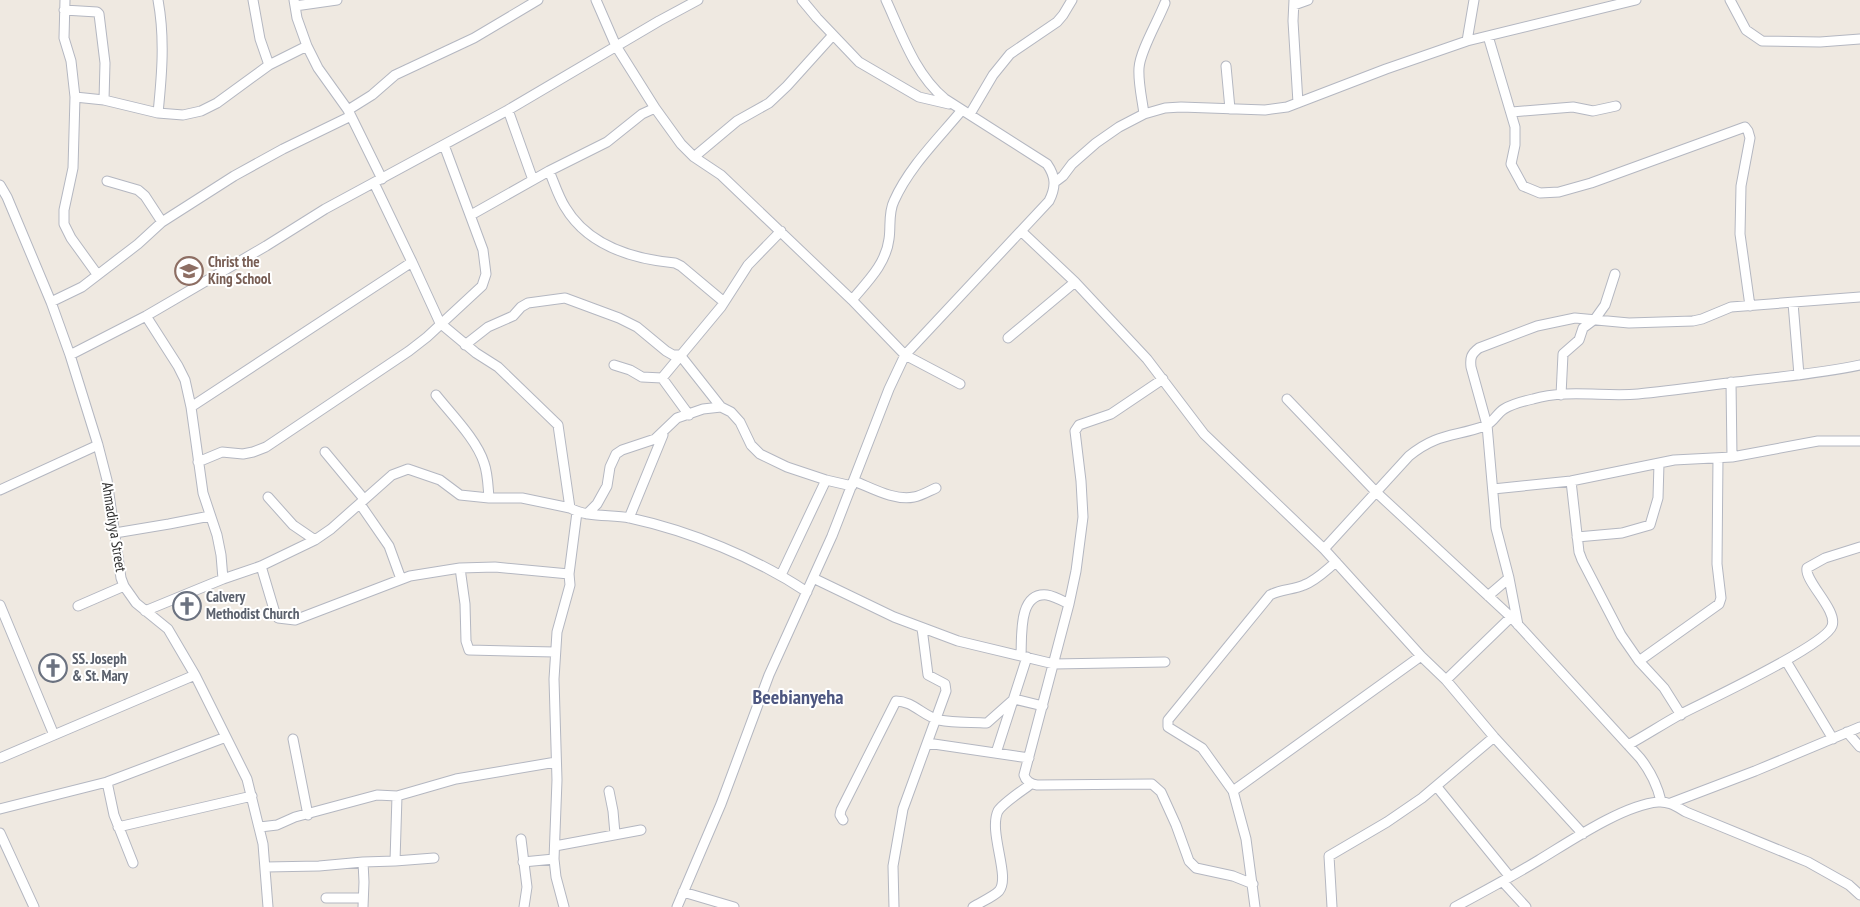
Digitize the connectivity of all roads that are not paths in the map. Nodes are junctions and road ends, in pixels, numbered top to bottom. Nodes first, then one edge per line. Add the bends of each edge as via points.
1 (158, 0) edge
2 (253, 0) edge
3 (337, 0) edge
4 (538, 0) edge
5 (596, 0) edge
6 (698, 0) edge
7 (802, 0) edge
8 (886, 0) edge
9 (1072, 0) edge
10 (1308, 0) edge
11 (1474, 0) edge
12 (1636, 0) edge
13 (1730, 0) edge
14 (1294, 2) edge
15 (294, 3) edge
16 (1165, 4) dead end
17 (64, 5) edge
18 (833, 35) junction
19 (1488, 36) junction
20 (1860, 39) edge
21 (1467, 41) junction
22 (307, 46) junction
23 (616, 46) junction
24 (269, 65) junction
25 (1226, 66) dead end
26 (75, 97) junction
27 (104, 100) junction
28 (1298, 103) junction
29 (1616, 106) dead end
30 (655, 108) junction
31 (962, 109) junction
32 (1230, 109) junction
33 (508, 110) junction
34 (1512, 112) junction
35 (158, 113) junction
36 (349, 113) junction
37 (1144, 114) junction
38 (444, 145) junction
39 (694, 157) junction
40 (549, 171) junction
41 (533, 180) junction
42 (107, 181) dead end
43 (378, 181) junction
44 (1054, 182) junction
45 (0, 185) edge
46 (471, 215) junction
47 (162, 222) junction
48 (781, 231) junction
49 (1021, 231) junction
50 (412, 262) junction
51 (97, 274) junction
52 (1615, 274) dead end
53 (1075, 282) junction
54 (1860, 297) edge
55 (852, 300) junction
56 (51, 302) junction
57 (724, 302) junction
58 (1793, 302) junction
59 (1750, 306) junction
60 (146, 316) junction
61 (1595, 319) junction
62 (440, 323) junction
63 (1008, 338) dead end
64 (465, 345) junction
65 (70, 355) junction
66 (680, 355) junction
67 (905, 355) junction
68 (614, 365) dead end
69 (1860, 365) edge
70 (1799, 374) junction
71 (662, 378) junction
72 (1163, 379) junction
73 (1731, 382) junction
74 (960, 384) dead end
75 (436, 395) dead end
76 (1561, 395) junction
77 (1287, 399) dead end
78 (191, 407) junction
79 (721, 407) junction
80 (689, 415) junction
81 (1487, 425) junction
82 (665, 429) junction
83 (1860, 441) edge
84 (98, 445) junction
85 (325, 452) dead end
86 (1732, 457) junction
87 (1718, 458) junction
88 (198, 462) junction
89 (1659, 463) junction
90 (826, 480) junction
91 (1571, 481) junction
92 (853, 483) junction
93 (936, 488) dead end
94 (1493, 489) junction
95 (0, 490) edge
96 (1376, 492) junction
97 (268, 497) dead end
98 (489, 498) junction
99 (362, 502) junction
100 (574, 510) junction
101 (586, 514) junction
102 (210, 516) junction
103 (629, 518) junction
104 (115, 533) junction
105 (1578, 538) junction
106 (315, 540) junction
107 (1860, 548) edge
108 (1324, 549) junction
109 (1336, 562) junction
110 (261, 566) junction
111 (460, 568) junction
112 (569, 574) junction
113 (781, 575) junction
114 (813, 578) junction
115 (1509, 578) junction
116 (223, 579) junction
117 (401, 579) junction
118 (124, 586) junction
119 (807, 592) junction
120 (1488, 596) junction
121 (1069, 604) junction
122 (0, 605) edge
123 (78, 606) dead end
124 (145, 611) junction
125 (1511, 617) junction
126 (1518, 625) junction
127 (922, 628) junction
128 (555, 652) junction
129 (1024, 656) junction
130 (1421, 656) junction
131 (1639, 661) junction
132 (1786, 661) junction
133 (1165, 662) dead end
134 (1054, 664) junction
135 (195, 675) junction
136 (1446, 680) junction
137 (1014, 699) junction
138 (1043, 706) junction
139 (1681, 715) junction
140 (937, 719) junction
141 (1860, 727) edge
142 (1847, 732) junction
143 (54, 735) junction
144 (226, 736) junction
145 (1494, 737) junction
146 (293, 739) dead end
147 (1833, 739) junction
148 (927, 743) junction
149 (1628, 745) junction
150 (1860, 747) edge
151 (996, 753) junction
152 (0, 758) edge
153 (1029, 758) junction
154 (556, 762) junction
155 (107, 782) junction
156 (1031, 784) junction
157 (1437, 787) junction
158 (609, 791) dead end
159 (1233, 791) junction
160 (252, 796) junction
161 (397, 796) junction
162 (1661, 801) junction
163 (1670, 803) junction
164 (0, 809) edge
165 (308, 814) junction
166 (843, 820) dead end
167 (118, 827) junction
168 (260, 827) junction
169 (641, 830) dead end
170 (0, 833) edge
171 (615, 834) junction
172 (1583, 834) junction
173 (521, 839) dead end
174 (555, 846) junction
175 (434, 858) dead end
176 (554, 859) junction
177 (394, 861) junction
178 (363, 862) junction
179 (523, 862) junction
180 (133, 863) dead end
181 (266, 867) junction
182 (1507, 880) junction
183 (1252, 884) junction
184 (683, 892) junction
185 (1860, 895) edge
186 (326, 898) dead end
187 (363, 903) edge
188 (34, 907) edge
189 (268, 907) edge
190 (524, 907) edge
191 (564, 907) edge
192 (677, 907) edge
193 (734, 907) edge
194 (894, 907) edge
195 (972, 907) edge
196 (1256, 907) edge
197 (1332, 907) edge
198 (1455, 907) edge
199 (1526, 907) edge

1 - 35 street via 163,58
2 - 24 street via 260,39
3 - 15 street
4 - 36 street via 474,38 394,75
5 - 23 street
6 - 23 street
7 - 18 street
8 - 31 street via 918,67 938,94
9 - 31 street via 1057,22 1010,54
10 - 14 street
11 - 21 street
12 - 19 street
13 - 20 street via 1746,30 1762,41
14 - 28 street
15 - 22 street
16 - 37 street via 1139,66 1138,83
17 - 26 street via 64,38 72,61
17 - 27 street via 99,14 105,63
18 - 31 street via 859,62 919,97
18 - 39 street via 769,103 737,121
19 - 21 street
19 - 34 street
21 - 28 street via 1386,68
22 - 24 street
22 - 36 street
23 - 30 street
23 - 33 street
24 - 35 street via 201,111 183,115
25 - 32 street
26 - 27 street
26 - 51 street via 73,168 64,224
27 - 35 street
28 - 32 street via 1265,110
29 - 34 street via 1593,111 1573,107
30 - 39 street via 673,135
30 - 40 street via 642,114 608,142
31 - 44 street via 1047,164
31 - 55 street via 909,174 892,203 886,255
32 - 37 street via 1181,107
33 - 38 street
33 - 41 street
34 - 59 street via 1515,145 1511,164 1523,186 1540,193 1559,192 1591,183 1745,127 1750,138 1741,186 1740,234
36 - 43 street
36 - 47 street via 234,176
37 - 44 street via 1096,142
38 - 43 street
38 - 46 street
39 - 48 street via 722,175
40 - 41 street
40 - 57 street via 565,206 586,232 604,246 675,263
41 - 46 street
42 - 47 street via 138,190
43 - 50 street
43 - 60 street
44 - 49 street via 1049,201
45 - 56 street, Ahmadiyya Street
46 - 62 street via 483,250 486,274 482,286
47 - 51 street
48 - 55 street
48 - 57 street via 748,265
49 - 53 street
49 - 67 street
50 - 62 street
50 - 78 street
51 - 56 street via 82,287
52 - 61 street via 1608,298
53 - 63 street
53 - 72 street
54 - 58 street
55 - 67 street
56 - 65 street, Ahmadiyya Street
57 - 66 street
58 - 59 street
58 - 70 street
59 - 61 street via 1731,307 1693,322 1629,323
60 - 65 street
60 - 78 street via 185,380
61 - 76 street via 1563,354
61 - 81 street via 1575,318 1537,326 1473,352 1471,367
62 - 64 street
62 - 88 street via 409,351 266,447 242,454 222,452
64 - 66 street via 528,303 565,298 638,327 666,351
64 - 100 street via 498,367 558,425
65 - 84 street, Ahmadiyya Street
66 - 71 street
66 - 79 street
67 - 74 street
67 - 92 street
68 - 71 street via 642,377
69 - 70 street
70 - 73 street
71 - 80 street
72 - 108 street via 1204,434
72 - 121 street via 1111,414 1079,425 1075,431 1083,517
73 - 76 street via 1637,394
73 - 86 street
75 - 98 street via 482,456
76 - 81 street via 1535,398 1506,408
77 - 96 street
78 - 88 street
79 - 80 street
79 - 90 street via 740,422 750,445 760,454
80 - 82 street via 677,418
81 - 94 street
81 - 96 street via 1447,435 1418,449
82 - 101 street via 655,439 616,454 607,486 597,504
82 - 103 street
83 - 86 street via 1818,441
84 - 95 street
84 - 104 street, Ahmadiyya Street
85 - 99 street
86 - 87 street
87 - 89 street
87 - 131 street via 1719,604
88 - 102 street
89 - 91 street
89 - 105 street via 1658,498 1650,525 1622,534
90 - 92 street
90 - 113 street
91 - 94 street
91 - 105 street
92 - 93 street via 904,498
92 - 114 street
94 - 115 street via 1496,528
96 - 108 street
96 - 120 street
97 - 106 street via 293,525
98 - 99 street via 460,495 440,480 408,469 392,475
98 - 100 street via 522,498
99 - 106 street
99 - 117 street via 388,546
100 - 101 street
100 - 112 street
101 - 103 street
102 - 104 street
102 - 116 street via 222,555
103 - 113 street via 691,535
104 - 118 street, Ahmadiyya Street
105 - 131 street via 1582,560 1621,635
106 - 110 street
107 - 132 street via 1825,558 1807,568 1807,574 1833,624 1826,633
108 - 109 street
109 - 130 street
109 - 159 street via 1314,581 1270,595 1168,720 1168,728 1202,748
110 - 116 street
110 - 117 street via 275,613 283,619 295,620
111 - 112 street via 495,567
111 - 117 street
111 - 128 street via 469,650
112 - 128 street via 570,585
113 - 119 street
114 - 119 street
114 - 127 street
115 - 120 street
115 - 126 street
116 - 124 street
118 - 123 street
118 - 124 street, Ahmadiyya Street
119 - 184 street via 769,675 721,804
120 - 125 street
121 - 129 street via 1047,595 1029,601 1024,609
121 - 134 street
122 - 143 street
124 - 135 street, Ahmadiyya Street via 168,629
125 - 126 street
125 - 136 street
126 - 149 street
127 - 129 street via 958,641
127 - 140 street via 928,675 947,687
128 - 154 street
129 - 134 street
129 - 137 street
130 - 136 street
130 - 159 street
131 - 139 street via 1664,688
132 - 139 street
132 - 147 street
133 - 134 street
134 - 138 street
135 - 143 street
135 - 144 street, Ahmadiyya Street
136 - 145 street
137 - 138 street
137 - 140 street via 987,722
137 - 151 street
138 - 153 street
139 - 149 street
140 - 148 street
140 - 166 street via 904,701 896,701 841,810
141 - 142 street
142 - 147 street
142 - 150 street
143 - 152 street
144 - 155 street
144 - 160 street, Ahmadiyya Street
145 - 157 street
145 - 172 street
146 - 165 street
147 - 163 street
148 - 151 street
148 - 194 street via 903,808 893,866
149 - 162 street via 1650,772
151 - 153 street
153 - 156 street via 1024,775
154 - 161 street via 456,779
154 - 174 street
155 - 164 street
155 - 167 street
156 - 183 street via 1152,784 1161,792 1189,861 1196,868
156 - 195 street via 999,809 996,832 1003,880 1000,890
157 - 182 street
157 - 197 street via 1387,822 1329,856
158 - 171 street
159 - 183 street via 1246,839
160 - 167 street
160 - 168 street, Ahmadiyya Street
161 - 165 street via 378,795
161 - 177 street
162 - 163 street
162 - 172 street via 1642,804
163 - 185 street via 1808,862 1849,885
165 - 168 street
167 - 180 street
168 - 181 street, Ahmadiyya Street
169 - 171 street
170 - 188 street
171 - 174 street
172 - 182 street
173 - 179 street
174 - 176 street
175 - 177 street
176 - 179 street
176 - 191 street
177 - 178 street
178 - 181 street
178 - 187 street
179 - 190 street via 527,886
181 - 189 street, Ahmadiyya Street
182 - 198 street
182 - 199 street
183 - 196 street
184 - 192 street
184 - 193 street
186 - 187 street

